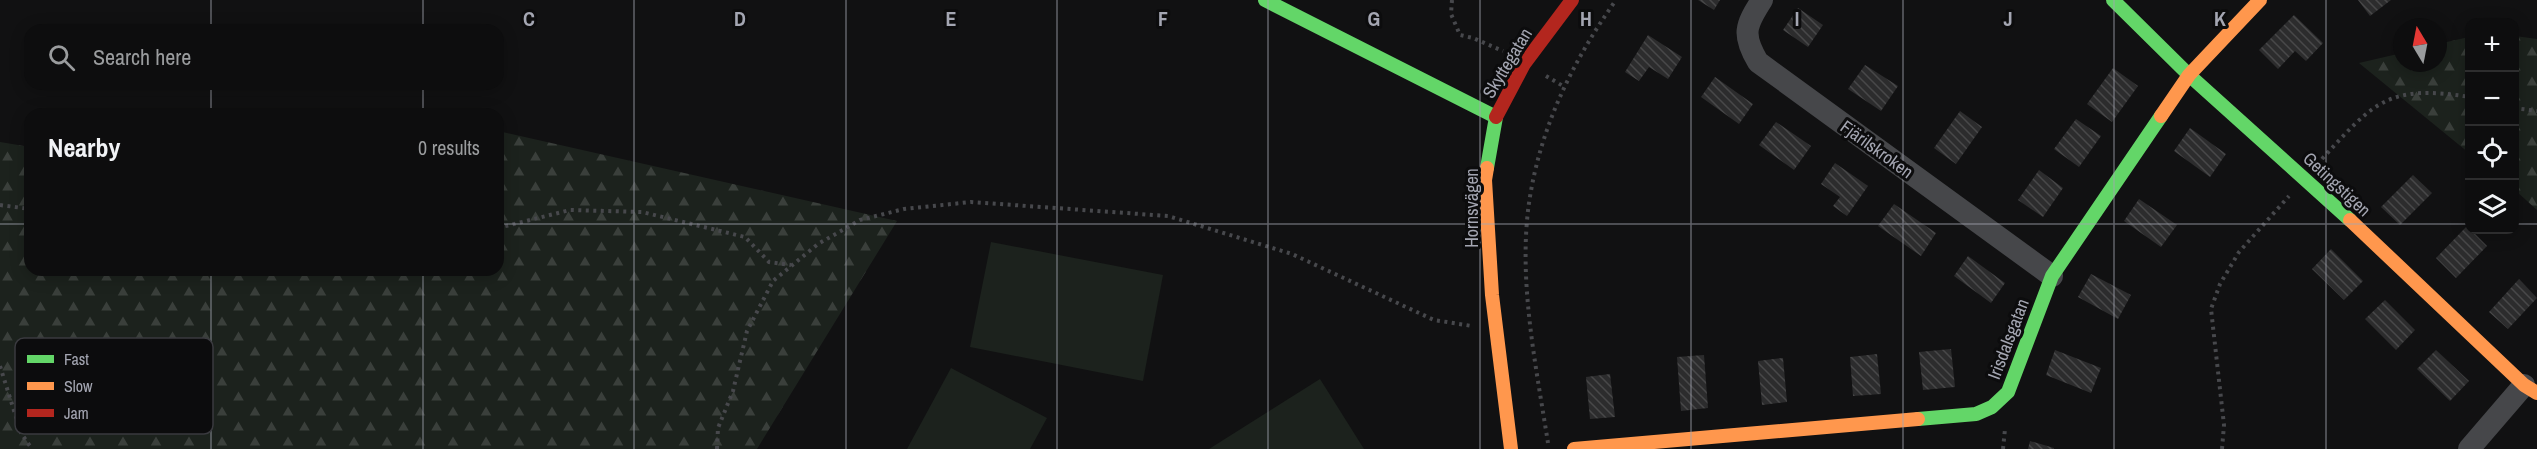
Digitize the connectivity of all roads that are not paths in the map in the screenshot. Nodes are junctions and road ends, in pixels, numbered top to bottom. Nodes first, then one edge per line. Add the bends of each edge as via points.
1 (1265, 0) edge
2 (1572, 0) edge
3 (1762, 0) edge
4 (2113, 0) edge
5 (2260, 0) edge
6 (2189, 75) junction
7 (1496, 117) junction
8 (2052, 276) junction
9 (2530, 389) edge
10 (1511, 449) edge
11 (1574, 449) edge
12 (2469, 449) edge

1 - 7 street
2 - 7 street, Skyttegatan via 1524,64
3 - 8 street, Fjärilskroken via 1749,20 1746,34 1758,62
4 - 6 street, Getingstigen
5 - 6 street, Irisdalsgatan
6 - 8 street, Irisdalsgatan
6 - 9 street, Getingstigen via 2305,177
7 - 10 street, Hornsvägen via 1485,180 1496,330
8 - 11 street, Irisdalsgatan via 2008,392 1992,407 1976,414
9 - 12 street

